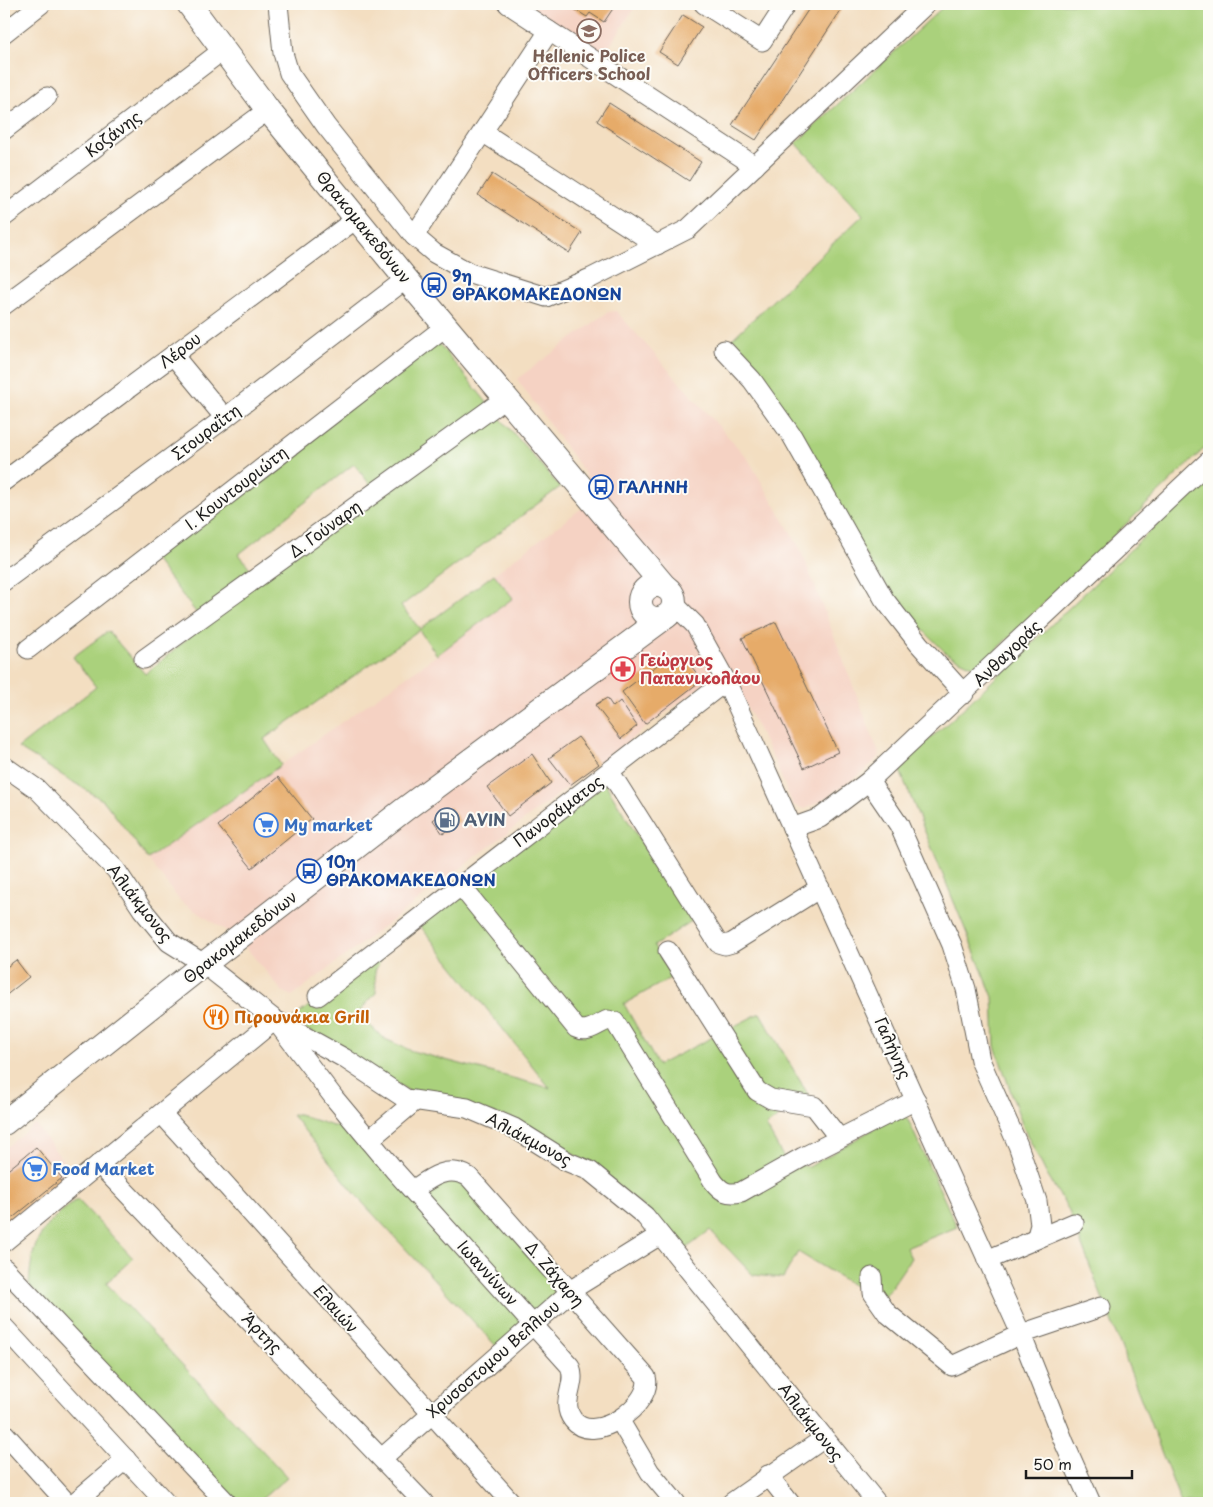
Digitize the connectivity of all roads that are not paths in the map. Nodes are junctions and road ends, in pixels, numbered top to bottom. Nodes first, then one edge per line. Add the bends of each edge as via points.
1 (41, 4) edge
2 (278, 4) edge
3 (508, 4) edge
4 (704, 4) edge
5 (786, 4) edge
6 (926, 4) edge
7 (198, 9) edge
8 (549, 31) junction
9 (4, 33) edge
10 (223, 50) junction
11 (47, 97) dead end
12 (268, 110) junction
13 (4, 130) edge
14 (484, 133) junction
15 (755, 166) junction
16 (4, 217) edge
17 (356, 218) junction
18 (414, 236) junction
19 (657, 245) junction
20 (406, 279) junction
21 (4, 304) edge
22 (445, 327) junction
23 (724, 350) dead end
24 (173, 355) junction
25 (506, 398) junction
26 (225, 418) junction
27 (1209, 461) edge
28 (4, 481) edge
29 (622, 538) junction
30 (4, 581) edge
31 (642, 602) junction
32 (668, 603) junction
33 (624, 648) junction
34 (28, 649) dead end
35 (144, 660) dead end
36 (726, 680) junction
37 (964, 694) junction
38 (4, 766) edge
39 (610, 772) junction
40 (869, 781) junction
41 (792, 828) junction
42 (460, 886) junction
43 (820, 888) junction
44 (668, 951) dead end
45 (204, 964) junction
46 (318, 996) dead end
47 (275, 1020) junction
48 (916, 1100) junction
49 (414, 1102) junction
50 (162, 1114) junction
51 (4, 1123) edge
52 (839, 1138) junction
53 (369, 1140) junction
54 (99, 1164) junction
55 (413, 1190) junction
56 (1074, 1223) dead end
57 (660, 1235) junction
58 (1036, 1239) junction
59 (4, 1242) edge
60 (988, 1260) junction
61 (4, 1269) edge
62 (872, 1277) dead end
63 (571, 1291) junction
64 (1101, 1307) dead end
65 (533, 1324) junction
66 (4, 1327) edge
67 (1021, 1334) junction
68 (431, 1414) junction
69 (620, 1421) junction
70 (4, 1434) edge
71 (823, 1439) junction
72 (382, 1458) junction
73 (126, 1460) junction
74 (768, 1475) junction
75 (66, 1503) edge
76 (74, 1503) edge
77 (166, 1503) edge
78 (228, 1503) edge
79 (424, 1503) edge
80 (512, 1503) edge
81 (676, 1503) edge
82 (731, 1503) edge
83 (790, 1503) edge
84 (877, 1503) edge
85 (1092, 1503) edge

1 - 9 street
2 - 18 street via 283,52 289,73 326,126
3 - 8 street
4 - 5 street via 762,41
6 - 15 street
7 - 10 main road, Θρακομακεδόνων
8 - 14 street
8 - 15 street
10 - 12 main road, Θρακομακεδόνων
10 - 16 street, Κοζάνης
11 - 13 street
12 - 17 main road, Θρακομακεδόνων
12 - 21 street
14 - 18 street
14 - 19 street
15 - 19 street via 692,226
17 - 20 main road, Θρακομακεδόνων
17 - 24 street, Λέρου
18 - 19 street via 434,253 470,273 546,297
20 - 22 main road, Θρακομακεδόνων
20 - 26 street, Στουραΐτη
22 - 25 main road, Θρακομακεδόνων
22 - 34 street, Ι. Κουντουριώτη
23 - 37 street via 752,380 792,436 884,599
24 - 26 street
24 - 28 street, Λέρου
25 - 29 main road, Θρακομακεδόνων
25 - 35 street, Δ. Γούναρη
26 - 30 street, Στουραΐτη
27 - 37 street, Ανθαγοράς
29 - 31 main road, Θρακομακεδόνων via 634,563
29 - 32 main road, Θρακομακεδόνων
31 - 32 main road via 655,585
31 - 33 main road, Θρακομακεδόνων
32 - 33 main road, Θρακομακεδόνων
32 - 36 street, Γαλήνης via 695,625
33 - 45 main road, Θρακομακεδόνων via 441,782
36 - 39 street, Πανοράματος
36 - 41 street, Γαλήνης
37 - 40 street, Ανθαγοράς
38 - 45 street, Αλιάκμονος via 37,789 116,870 169,942
39 - 42 street, Πανοράματος
39 - 43 street via 718,943 732,943
40 - 41 street, Ανθαγοράς via 820,818
40 - 58 street via 899,826 952,946 966,989 980,1060 1018,1145 1037,1200 1040,1225
41 - 43 street, Γαλήνης
42 - 46 street, Πανοράματος
42 - 52 street via 576,1028 588,1030 608,1020 615,1022 713,1181 724,1192 741,1192
43 - 48 street, Γαλήνης
44 - 52 street via 757,1090 771,1099 814,1106
45 - 47 street, Αλιάκμονος
45 - 51 main road, Θρακομακεδόνων
47 - 49 street, Αλιάκμονος via 344,1058 392,1092
47 - 50 street
47 - 53 street, Ιωαννίνων
48 - 52 street
48 - 60 street, Γαλήνης
49 - 53 street
49 - 57 street, Αλιάκμονος via 467,1108 514,1128 568,1162 590,1171 644,1216
50 - 54 street
50 - 68 street, Ελαιών
53 - 55 street, Ιωαννίνων
54 - 59 street
54 - 72 street, Άρτης
55 - 63 street, Δ. Ζάχαρη via 437,1173 463,1173
55 - 65 street, Ιωαννίνων
56 - 58 street
57 - 63 street, Χρυσοστομου Βελλιου
57 - 71 street, Αλιάκμονος
58 - 60 street
60 - 67 street, Γαλήνης
61 - 78 street
62 - 67 street via 873,1293 887,1313 952,1366
63 - 65 street, Χρυσοστομου Βελλιου
63 - 69 street, Δ. Ζάχαρη via 646,1377 646,1392
64 - 67 street
65 - 68 street, Χρυσοστομου Βελλιου
65 - 69 street, Ιωαννίνων via 570,1366 573,1374 567,1400 568,1412 575,1422 584,1428 597,1428
66 - 73 street
67 - 85 street, Γαλήνης
68 - 72 street, Χρυσοστομου Βελλιου
68 - 80 street, Ελαιών
69 - 81 street via 650,1472
70 - 75 street
71 - 74 street
71 - 84 street, Αλιάκμονος
72 - 79 street, Άρτης
73 - 76 street
73 - 77 street
74 - 82 street
74 - 83 street

